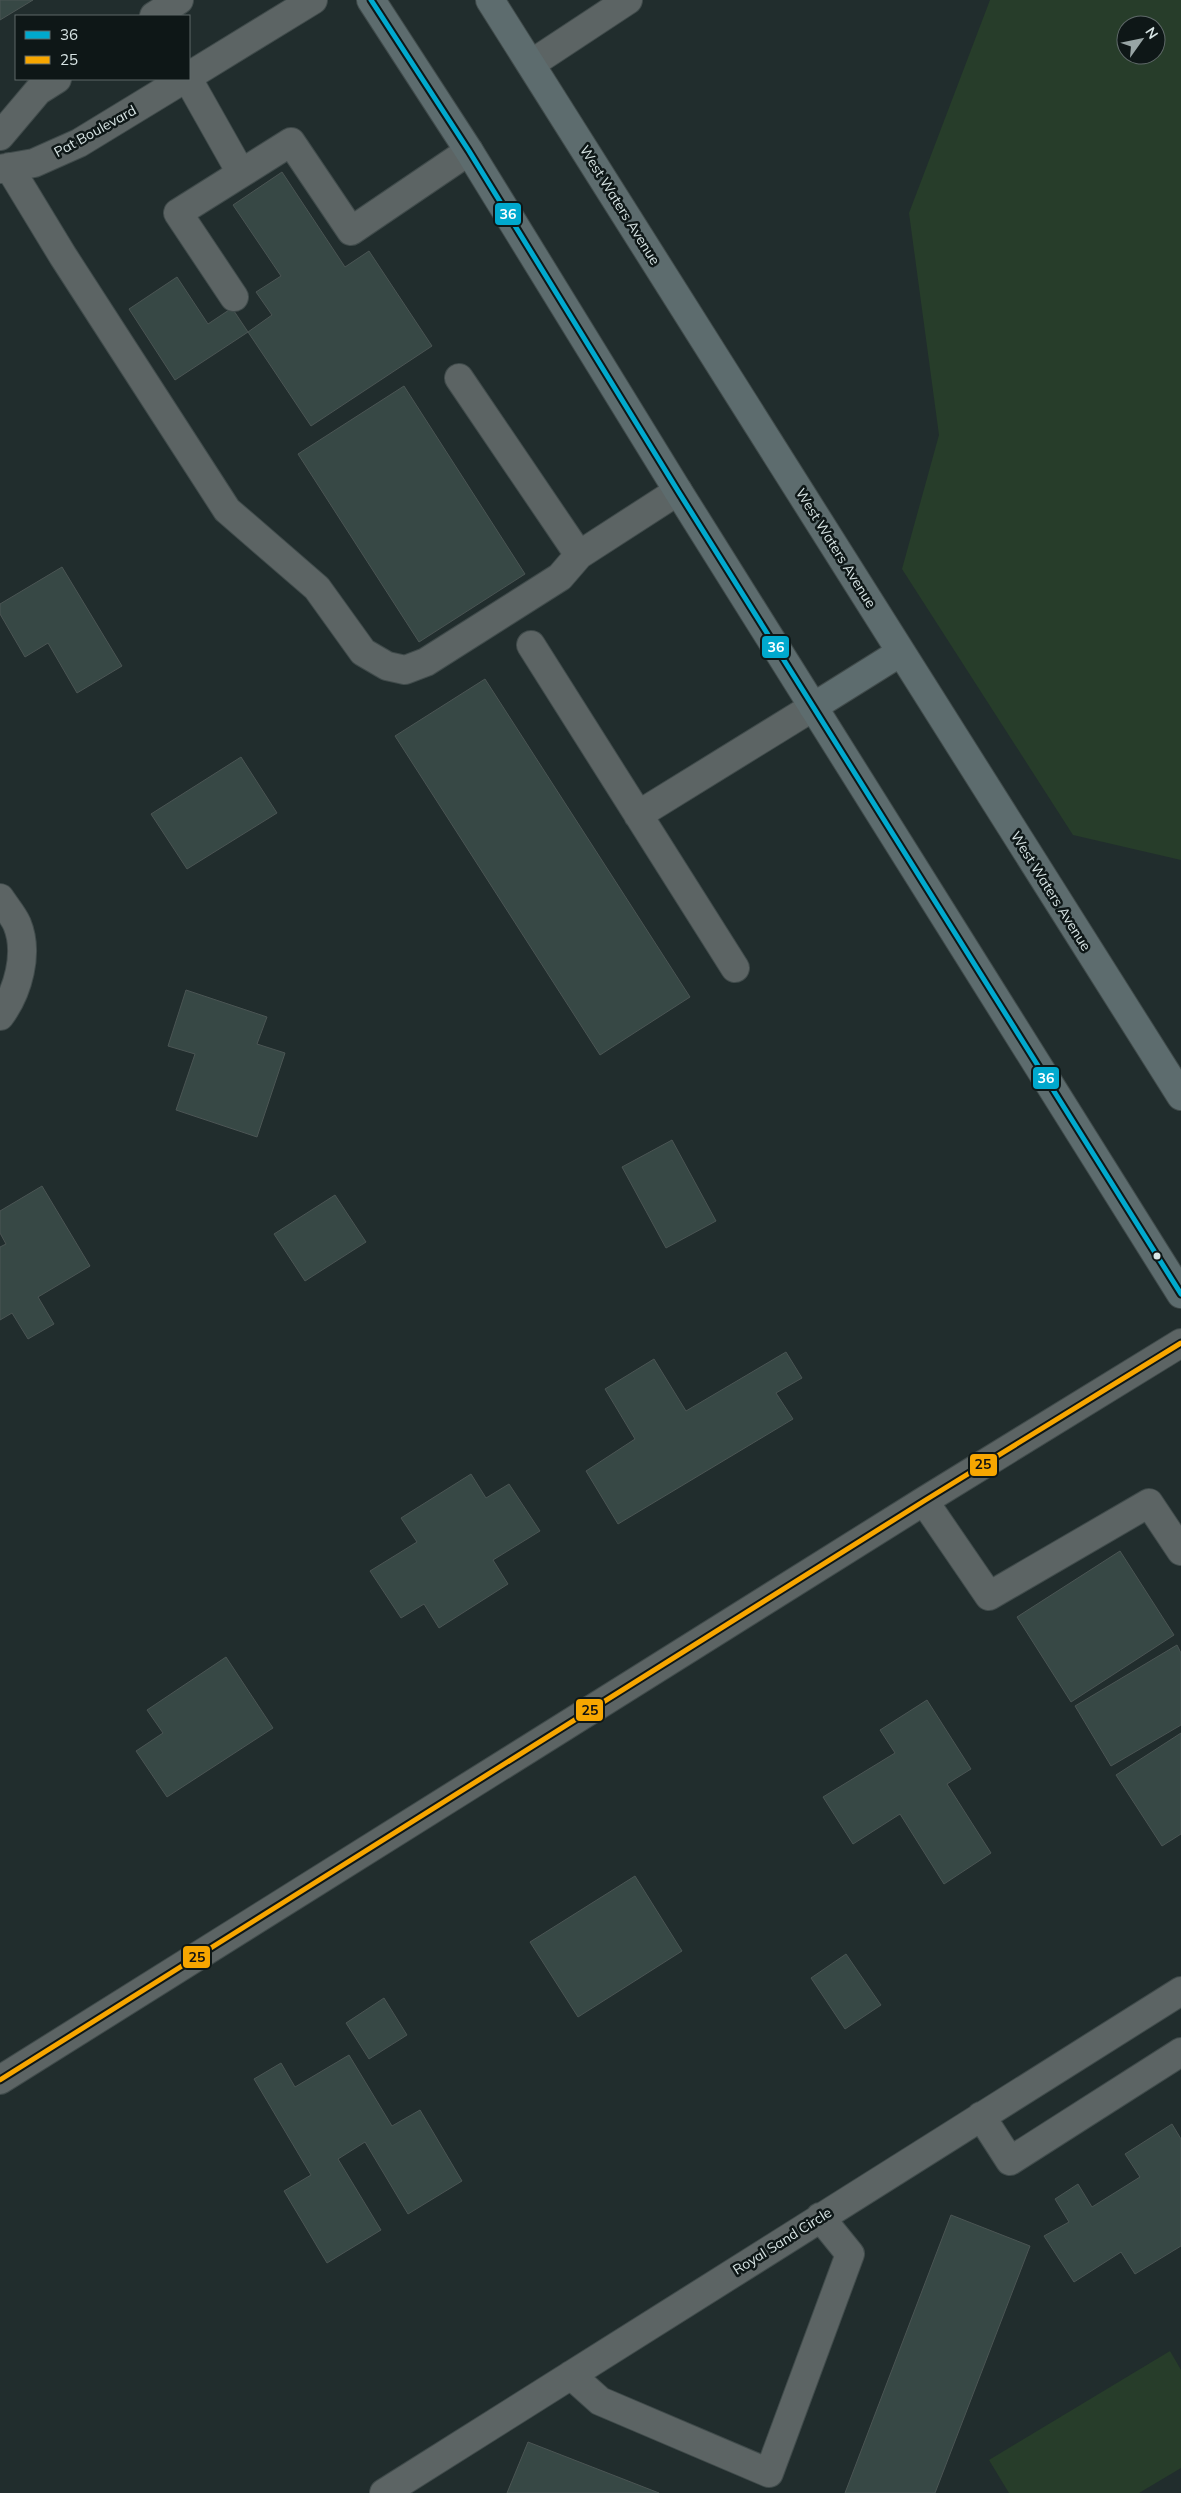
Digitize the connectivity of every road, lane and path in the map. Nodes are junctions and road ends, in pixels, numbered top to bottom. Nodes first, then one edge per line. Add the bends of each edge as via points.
1 (179, 0) edge
2 (313, 0) edge
3 (371, 0) edge
4 (490, 0) edge
5 (628, 0) edge
6 (156, 15) edge
7 (531, 64) junction
8 (190, 76) edge
9 (190, 79) edge
10 (55, 80) edge
11 (182, 80) edge
12 (0, 136) edge
13 (469, 151) junction
14 (5, 168) edge
15 (241, 173) junction
16 (234, 297) dead end
17 (460, 378) dead end
18 (678, 491) junction
19 (579, 555) junction
20 (531, 645) dead end
21 (901, 652) junction
22 (813, 707) junction
23 (638, 815) junction
24 (0, 898) edge
25 (735, 968) dead end
26 (0, 1016) edge
27 (1181, 1096) edge
28 (1181, 1294) edge
29 (1181, 1343) edge
30 (924, 1501) junction
31 (1181, 1551) edge
32 (1181, 1990) edge
33 (1181, 2052) edge
34 (0, 2080) edge
35 (981, 2116) junction
36 (820, 2217) junction
37 (570, 2375) junction
38 (384, 2493) edge

1 - 6 street
2 - 8 street
3 - 13 main road
4 - 7 main road, West Waters Avenue
5 - 7 street
7 - 21 main road, West Waters Avenue
9 - 15 street
10 - 12 street via 38,91
11 - 14 street, Pat Boulevard via 79,143 34,163
13 - 15 street via 351,231 291,142
13 - 18 main road
14 - 19 street via 227,510 317,588 364,652 387,666 404,670 426,662 560,577
15 - 16 street via 178,212
17 - 19 street
18 - 19 street
18 - 22 main road
20 - 23 street
21 - 22 main road
21 - 27 main road, West Waters Avenue
22 - 23 street
22 - 28 main road
23 - 25 street
24 - 26 street via 18,924 23,961 11,1001
29 - 30 street
30 - 31 street via 989,1596 1148,1503
30 - 34 street
32 - 35 street, Royal Sand Circle
33 - 35 street via 1010,2161
35 - 36 street, Royal Sand Circle
36 - 37 street, Royal Sand Circle
36 - 37 street via 850,2254 769,2473 600,2402
37 - 38 street, Royal Sand Circle

